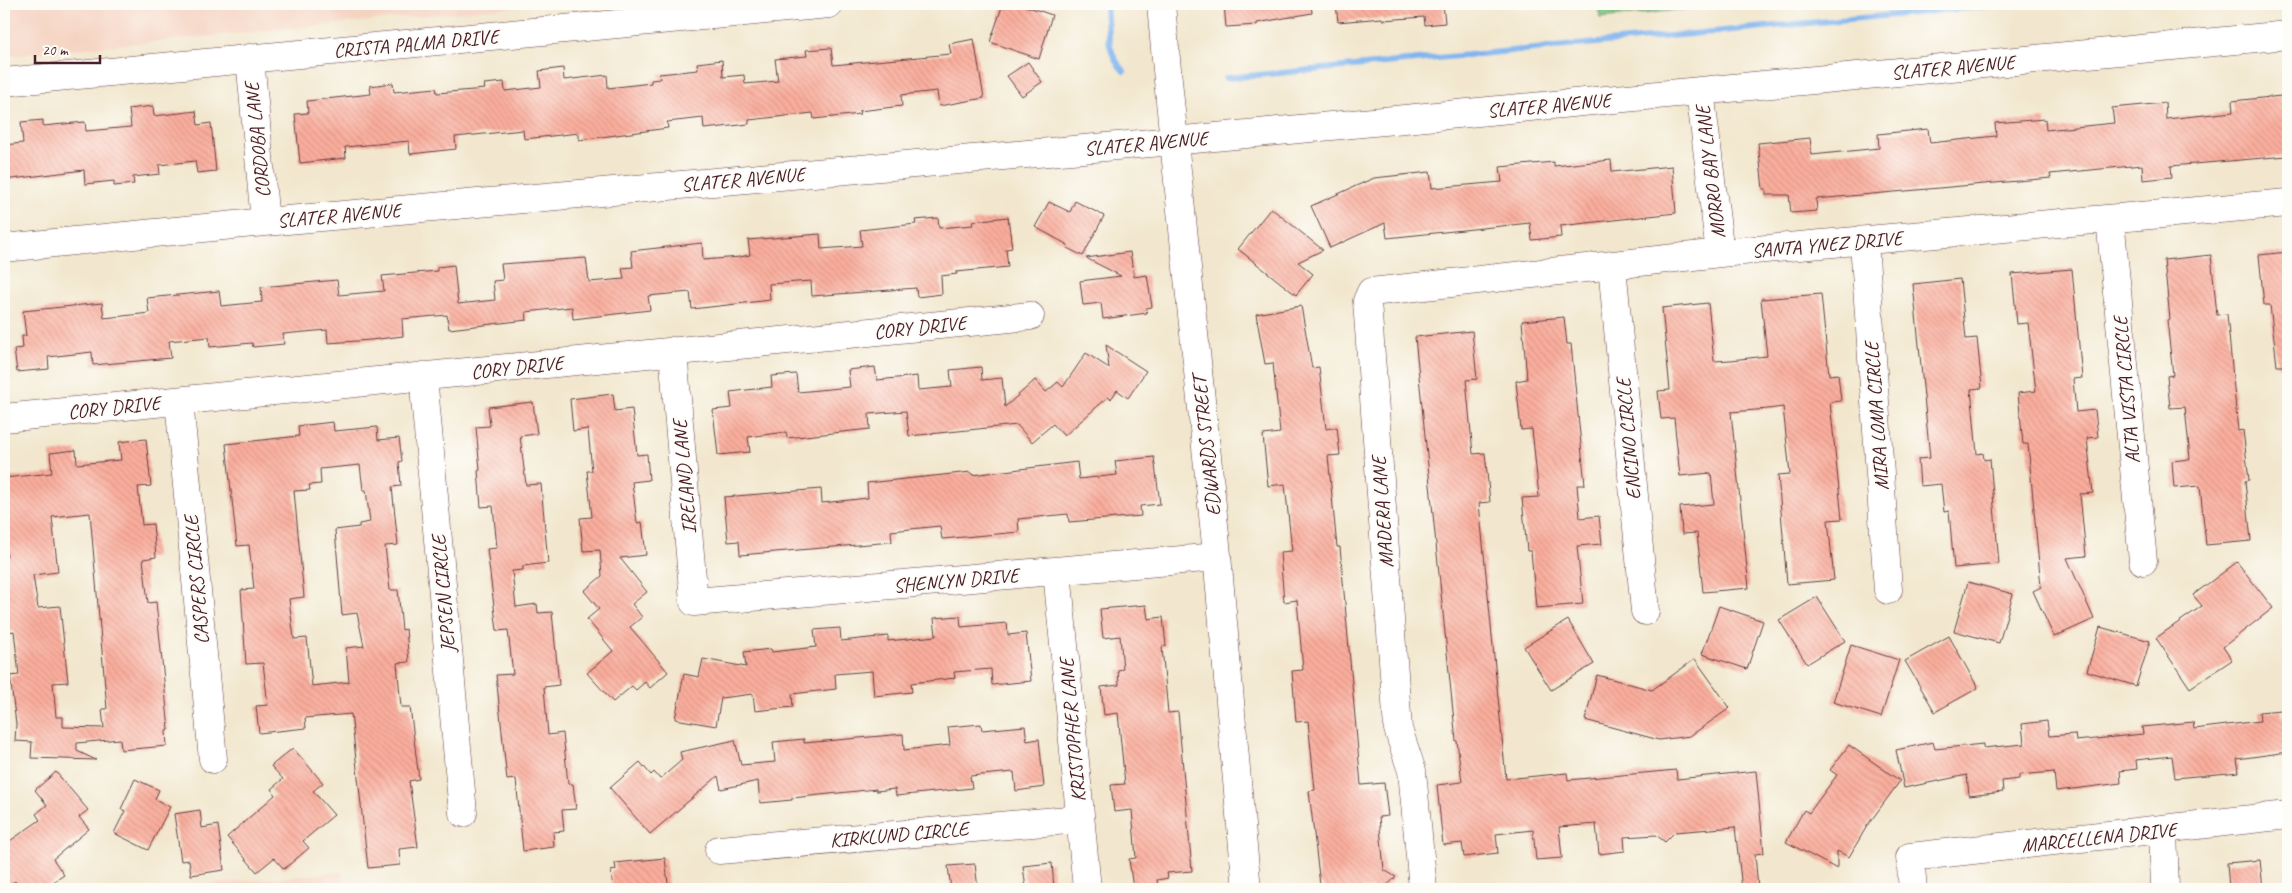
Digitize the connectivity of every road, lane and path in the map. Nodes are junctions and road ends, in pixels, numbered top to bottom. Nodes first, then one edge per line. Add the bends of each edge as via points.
1 (829, 4) edge
2 (1161, 4) edge
3 (2288, 35) edge
4 (250, 58) junction
5 (4, 82) edge
6 (1700, 91) junction
7 (1173, 141) junction
8 (2288, 203) edge
9 (2110, 219) junction
10 (265, 222) junction
11 (1864, 242) junction
12 (4, 248) edge
13 (1720, 253) junction
14 (1612, 266) junction
15 (1368, 296) joint
16 (1030, 316) dead end
17 (673, 351) junction
18 (423, 376) junction
19 (179, 401) junction
20 (4, 418) edge
21 (1217, 557) junction
22 (2143, 561) dead end
23 (1057, 572) junction
24 (1888, 590) dead end
25 (694, 602) joint
26 (1645, 611) dead end
27 (213, 759) dead end
28 (463, 813) dead end
29 (2288, 815) edge
30 (1080, 819) junction
31 (2163, 830) junction
32 (719, 850) dead end
33 (1087, 889) edge
34 (1247, 889) edge
35 (1423, 889) edge
36 (1913, 889) edge
37 (2165, 889) edge

1 - 4 street, CRISTA PALMA DRIVE
2 - 7 street, EDWARDS STREET
3 - 6 street, SLATER AVENUE
4 - 5 street, CRISTA PALMA DRIVE
4 - 10 street, CORDOBA LANE
6 - 7 street, SLATER AVENUE
6 - 13 street, MORRO BAY LANE
7 - 10 street, SLATER AVENUE
7 - 21 street, EDWARDS STREET
8 - 9 street, SANTA YNEZ DRIVE
9 - 11 street, SANTA YNEZ DRIVE
9 - 22 street, ALTA VISTA CIRCLE
10 - 12 street, SLATER AVENUE
11 - 13 street, SANTA YNEZ DRIVE
11 - 24 street, MIRA LOMA CIRCLE
13 - 14 street, SANTA YNEZ DRIVE
14 - 15 street, SANTA YNEZ DRIVE via 1378,291
14 - 26 street, ENCINO CIRCLE
15 - 35 street, MADERA LANE via 1398,729 1412,771
16 - 17 street, CORY DRIVE
17 - 18 street, CORY DRIVE
17 - 25 street, IRELAND LANE
18 - 19 street, CORY DRIVE
18 - 28 street, JEPSEN CIRCLE
19 - 20 street, CORY DRIVE
19 - 27 street, CASPERS CIRCLE
21 - 23 street, SHENLYN DRIVE
21 - 34 street, EDWARDS STREET
23 - 25 street, SHENLYN DRIVE
23 - 30 street, KRISTOPHER LANE
29 - 31 street, MARCELLENA DRIVE
30 - 32 street, KIRKLUND CIRCLE
30 - 33 street, KRISTOPHER LANE
31 - 36 street, MARCELLENA DRIVE via 1910,857
31 - 37 street

